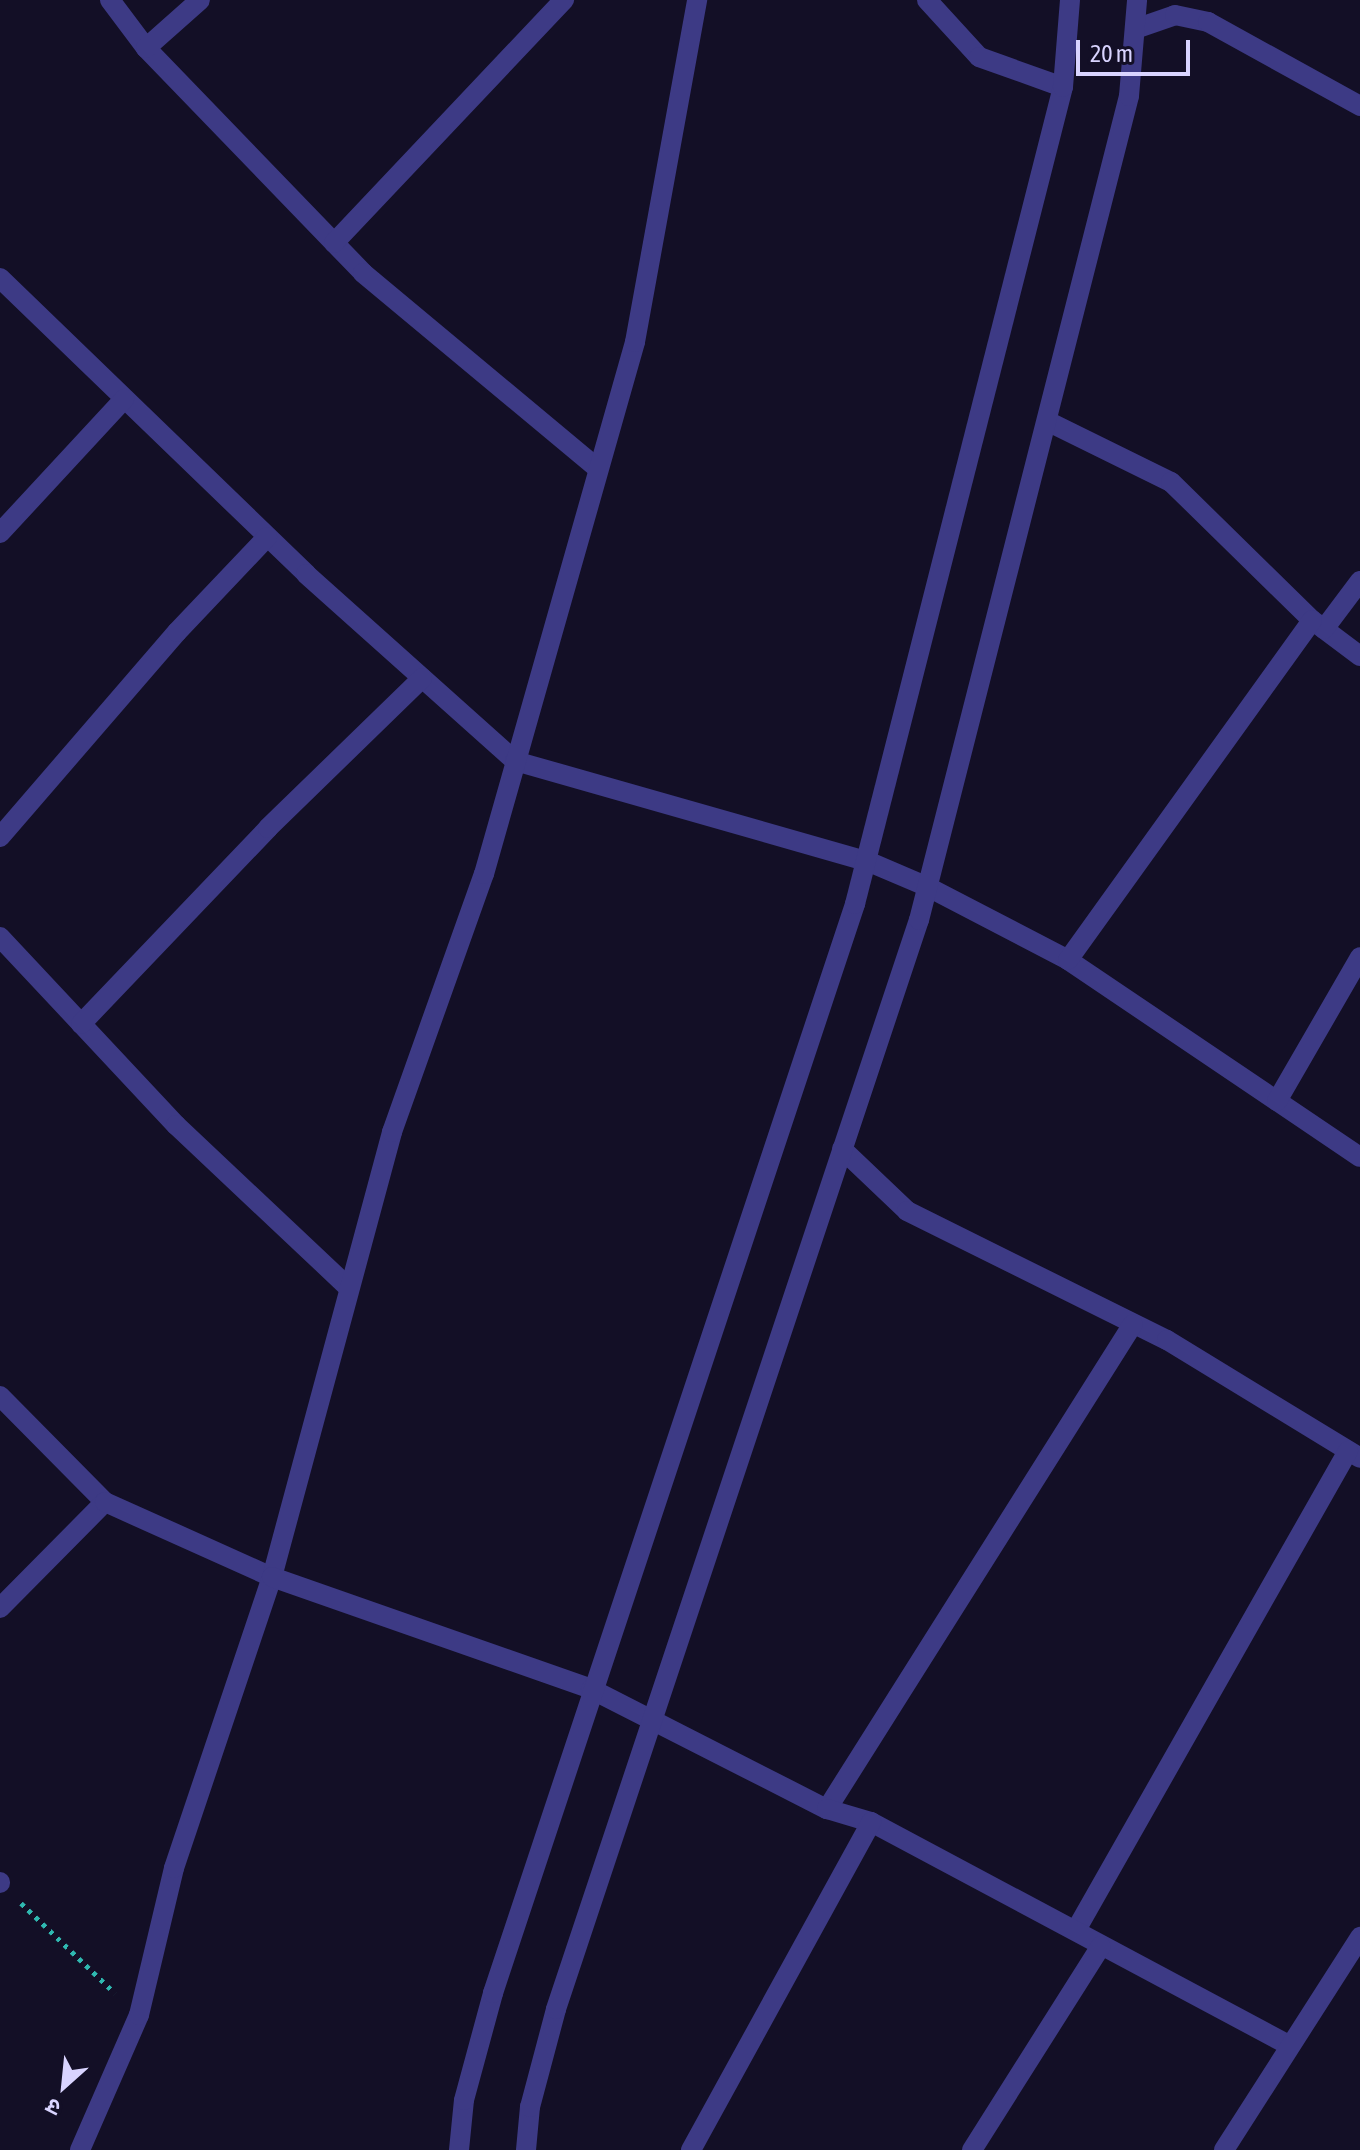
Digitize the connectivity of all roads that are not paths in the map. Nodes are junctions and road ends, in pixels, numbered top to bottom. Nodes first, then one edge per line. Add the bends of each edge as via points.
1 (110, 0) edge
2 (200, 0) edge
3 (564, 0) edge
4 (699, 0) edge
5 (927, 0) edge
6 (1070, 0) edge
7 (1137, 0) edge
8 (1138, 28) junction
9 (146, 48) junction
10 (1063, 87) junction
11 (1360, 106) edge
12 (334, 243) junction
13 (0, 278) edge
14 (124, 399) junction
15 (1047, 421) junction
16 (598, 469) junction
17 (0, 533) edge
18 (267, 537) junction
19 (1360, 581) edge
20 (1318, 624) junction
21 (1360, 656) edge
22 (422, 678) junction
23 (515, 761) junction
24 (0, 837) edge
25 (867, 861) junction
26 (928, 887) junction
27 (0, 937) edge
28 (1360, 957) edge
29 (1068, 960) junction
30 (81, 1024) junction
31 (1277, 1101) junction
32 (842, 1149) junction
33 (1360, 1157) edge
34 (348, 1287) junction
35 (1133, 1324) junction
36 (0, 1396) edge
37 (1354, 1455) edge
38 (105, 1502) junction
39 (272, 1577) junction
40 (0, 1608) edge
41 (591, 1689) junction
42 (650, 1719) junction
43 (827, 1809) junction
44 (871, 1822) junction
45 (1076, 1930) junction
46 (1360, 1937) edge
47 (1101, 1946) junction
48 (1289, 2045) junction
49 (80, 2150) edge
50 (459, 2150) edge
51 (526, 2150) edge
52 (691, 2150) edge
53 (972, 2150) edge
54 (1224, 2150) edge

1 - 9 street
2 - 9 street
3 - 12 street
4 - 16 street via 635,342
5 - 10 street via 979,57
6 - 10 street
7 - 8 street
8 - 11 street via 1175,15 1208,22
8 - 15 street via 1129,96
9 - 12 street
10 - 25 street
12 - 16 street
13 - 14 street
14 - 17 street
14 - 18 street
15 - 20 street via 1171,482
15 - 26 street
16 - 23 street
18 - 22 street
18 - 24 street
19 - 20 street
20 - 21 street
20 - 29 street
22 - 23 street
22 - 30 street via 268,828
23 - 25 street
23 - 34 street via 484,874 392,1132
25 - 26 street
25 - 41 street
26 - 29 street
26 - 32 street
27 - 30 street
28 - 31 street
29 - 31 street
30 - 34 street via 176,1125
31 - 33 street
32 - 35 street via 907,1211
32 - 42 street
34 - 39 street
35 - 37 street
35 - 43 street
36 - 38 street
37 - 45 street
38 - 39 street
38 - 40 street
39 - 41 street
39 - 49 street via 174,1868 139,2015
41 - 42 street
41 - 50 street via 493,1993 464,2100
42 - 43 street
42 - 51 street via 556,2009 530,2107
43 - 44 street
44 - 45 street
44 - 52 street
45 - 47 street
46 - 48 street
47 - 48 street
47 - 53 street
48 - 54 street

